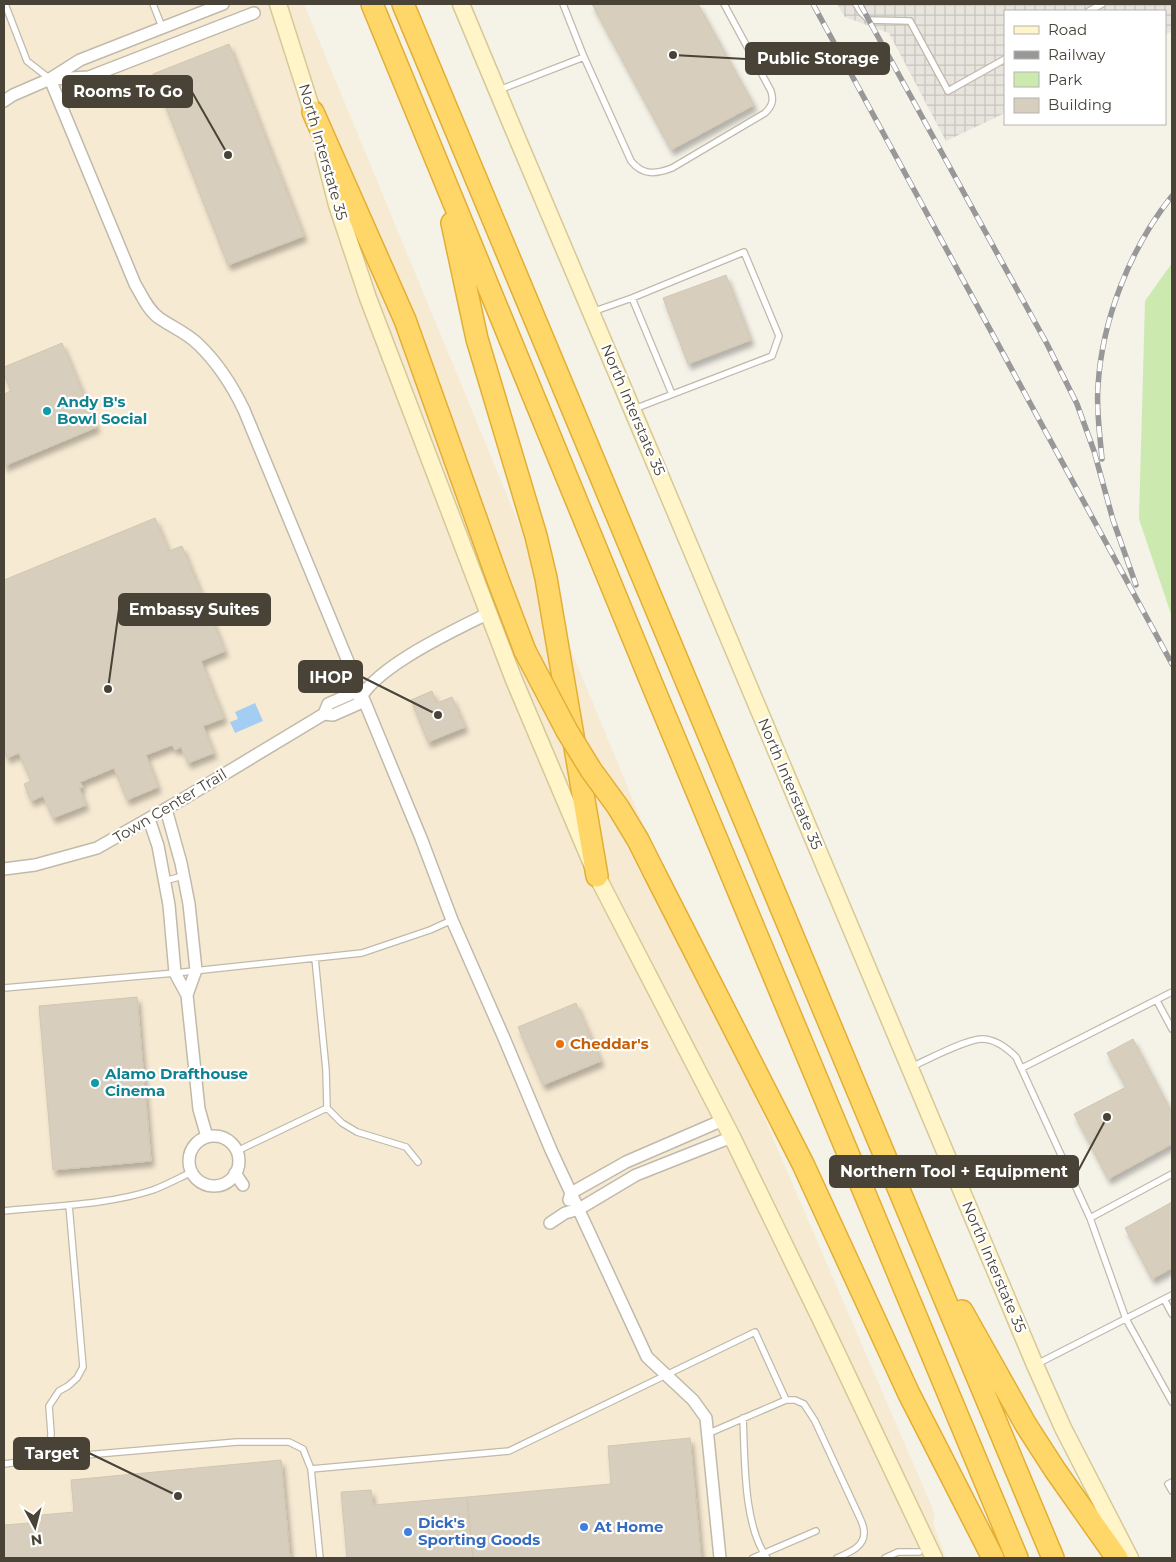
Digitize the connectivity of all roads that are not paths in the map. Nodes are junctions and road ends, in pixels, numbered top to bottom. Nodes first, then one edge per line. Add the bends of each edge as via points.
1 (5, 4) edge
2 (153, 4) edge
3 (223, 4) edge
4 (278, 4) edge
5 (372, 4) edge
6 (404, 4) edge
7 (461, 4) edge
8 (563, 4) edge
9 (724, 4) edge
10 (856, 4) edge
11 (1102, 4) edge
12 (1091, 10) edge
13 (254, 13) dead end
14 (162, 27) junction
15 (584, 57) junction
16 (1004, 60) edge
17 (50, 79) junction
18 (497, 91) junction
19 (4, 101) edge
20 (313, 112) junction
21 (440, 167) junction
22 (632, 298) junction
23 (591, 312) junction
24 (672, 394) junction
25 (632, 409) junction
26 (489, 613) junction
27 (361, 695) junction
28 (166, 809) junction
29 (149, 819) junction
30 (4, 868) edge
31 (183, 876) junction
32 (597, 876) junction
33 (164, 881) junction
34 (452, 920) junction
35 (315, 958) junction
36 (196, 970) junction
37 (175, 973) junction
38 (4, 988) edge
39 (1172, 992) edge
40 (187, 995) junction
41 (1157, 1000) junction
42 (1172, 1028) edge
43 (909, 1068) junction
44 (1022, 1068) junction
45 (327, 1108) junction
46 (722, 1120) junction
47 (207, 1137) junction
48 (732, 1137) junction
49 (237, 1151) junction
50 (418, 1162) dead end
51 (192, 1172) junction
52 (235, 1173) junction
53 (1172, 1174) edge
54 (204, 1183) junction
55 (244, 1185) dead end
56 (572, 1193) junction
57 (203, 1196) dead end
58 (69, 1205) junction
59 (579, 1209) junction
60 (4, 1211) edge
61 (565, 1212) junction
62 (1090, 1218) junction
63 (912, 1220) junction
64 (550, 1223) dead end
65 (1172, 1295) edge
66 (1164, 1299) junction
67 (1172, 1314) edge
68 (1126, 1319) junction
69 (1035, 1365) junction
70 (665, 1374) junction
71 (786, 1400) junction
72 (1172, 1402) edge
73 (743, 1418) junction
74 (708, 1434) junction
75 (50, 1458) junction
76 (4, 1464) edge
77 (311, 1469) junction
78 (1172, 1482) edge
79 (1172, 1491) edge
80 (816, 1531) dead end
81 (927, 1552) edge
82 (765, 1556) edge
83 (320, 1558) edge
84 (720, 1558) edge
85 (753, 1558) edge
86 (837, 1558) edge
87 (886, 1558) edge
88 (914, 1558) edge
89 (993, 1558) edge
90 (1017, 1558) edge
91 (1053, 1558) edge
92 (1117, 1558) edge
93 (1130, 1558) edge

1 - 17 lane via 27,62
2 - 14 lane
3 - 14 street
4 - 20 main road, North Interstate 35
5 - 21 highway
6 - 63 highway
7 - 18 main road, North Interstate 35
8 - 15 lane
9 - 15 lane via 772,91 773,102 765,113 662,172 642,171 636,167
10 - 16 lane via 870,20 910,21 948,91
11 - 12 lane
13 - 17 street via 89,77
14 - 17 street via 80,60
15 - 18 lane
17 - 19 street
17 - 27 street via 145,303 158,318 197,343 233,386
18 - 23 main road, North Interstate 35
20 - 26 main road, North Interstate 35 via 337,205 368,298
20 - 89 highway, bridge via 405,320 525,651 567,731 628,824 654,872 803,1164 909,1394
21 - 32 highway via 477,339 546,578
21 - 90 highway
22 - 23 lane
22 - 24 lane
22 - 24 lane via 744,252 779,336 772,356
23 - 25 main road, North Interstate 35
24 - 25 lane
25 - 43 main road, North Interstate 35
26 - 27 street, Town Center Trail via 414,652
26 - 32 main road, North Interstate 35
27 - 28 street, Town Center Trail via 358,704 333,715 324,714
27 - 34 street
28 - 29 street, Town Center Trail
28 - 31 street
29 - 30 street, Town Center Trail via 97,848 35,865
29 - 33 street
31 - 33 lane
31 - 36 street
32 - 46 main road, North Interstate 35
33 - 37 street
34 - 35 lane via 362,953
34 - 56 street
35 - 36 lane
35 - 45 lane
36 - 37 lane
36 - 40 street
37 - 38 lane
37 - 40 street
39 - 41 lane
40 - 47 street via 200,1109
41 - 42 lane
41 - 44 lane
43 - 44 lane via 982,1039 1010,1051
43 - 69 main road, North Interstate 35
44 - 62 lane
45 - 49 lane
45 - 50 lane via 357,1132 406,1147
46 - 48 main road, North Interstate 35
46 - 56 street via 626,1162
47 - 49 street via 222,1137
47 - 51 street via 192,1151
48 - 59 street via 636,1175
48 - 81 main road, North Interstate 35
49 - 52 street via 239,1159
51 - 54 street
51 - 58 lane via 153,1190
52 - 54 street via 221,1185
52 - 55 street
53 - 62 lane
54 - 57 street
56 - 59 street
56 - 61 street
58 - 60 lane
58 - 75 lane via 83,1367 77,1378 59,1392 49,1406
59 - 61 street
59 - 70 street via 646,1357
61 - 64 street
62 - 68 lane
63 - 91 highway
63 - 92 highway via 1026,1425
65 - 66 lane
66 - 67 lane
66 - 68 lane
68 - 69 lane
68 - 72 lane
69 - 93 main road, North Interstate 35
70 - 71 lane via 755,1332
70 - 74 street via 693,1400 706,1418
70 - 77 lane via 509,1451
71 - 73 lane
71 - 86 lane via 804,1404 815,1421 860,1516 864,1532 862,1543
73 - 74 lane
73 - 82 lane via 748,1503
74 - 84 street
75 - 76 lane
75 - 77 lane via 237,1442 289,1442 302,1449
77 - 83 lane
78 - 79 lane via 1168,1484
80 - 82 lane
81 - 87 lane via 898,1552
81 - 88 lane
82 - 85 lane

